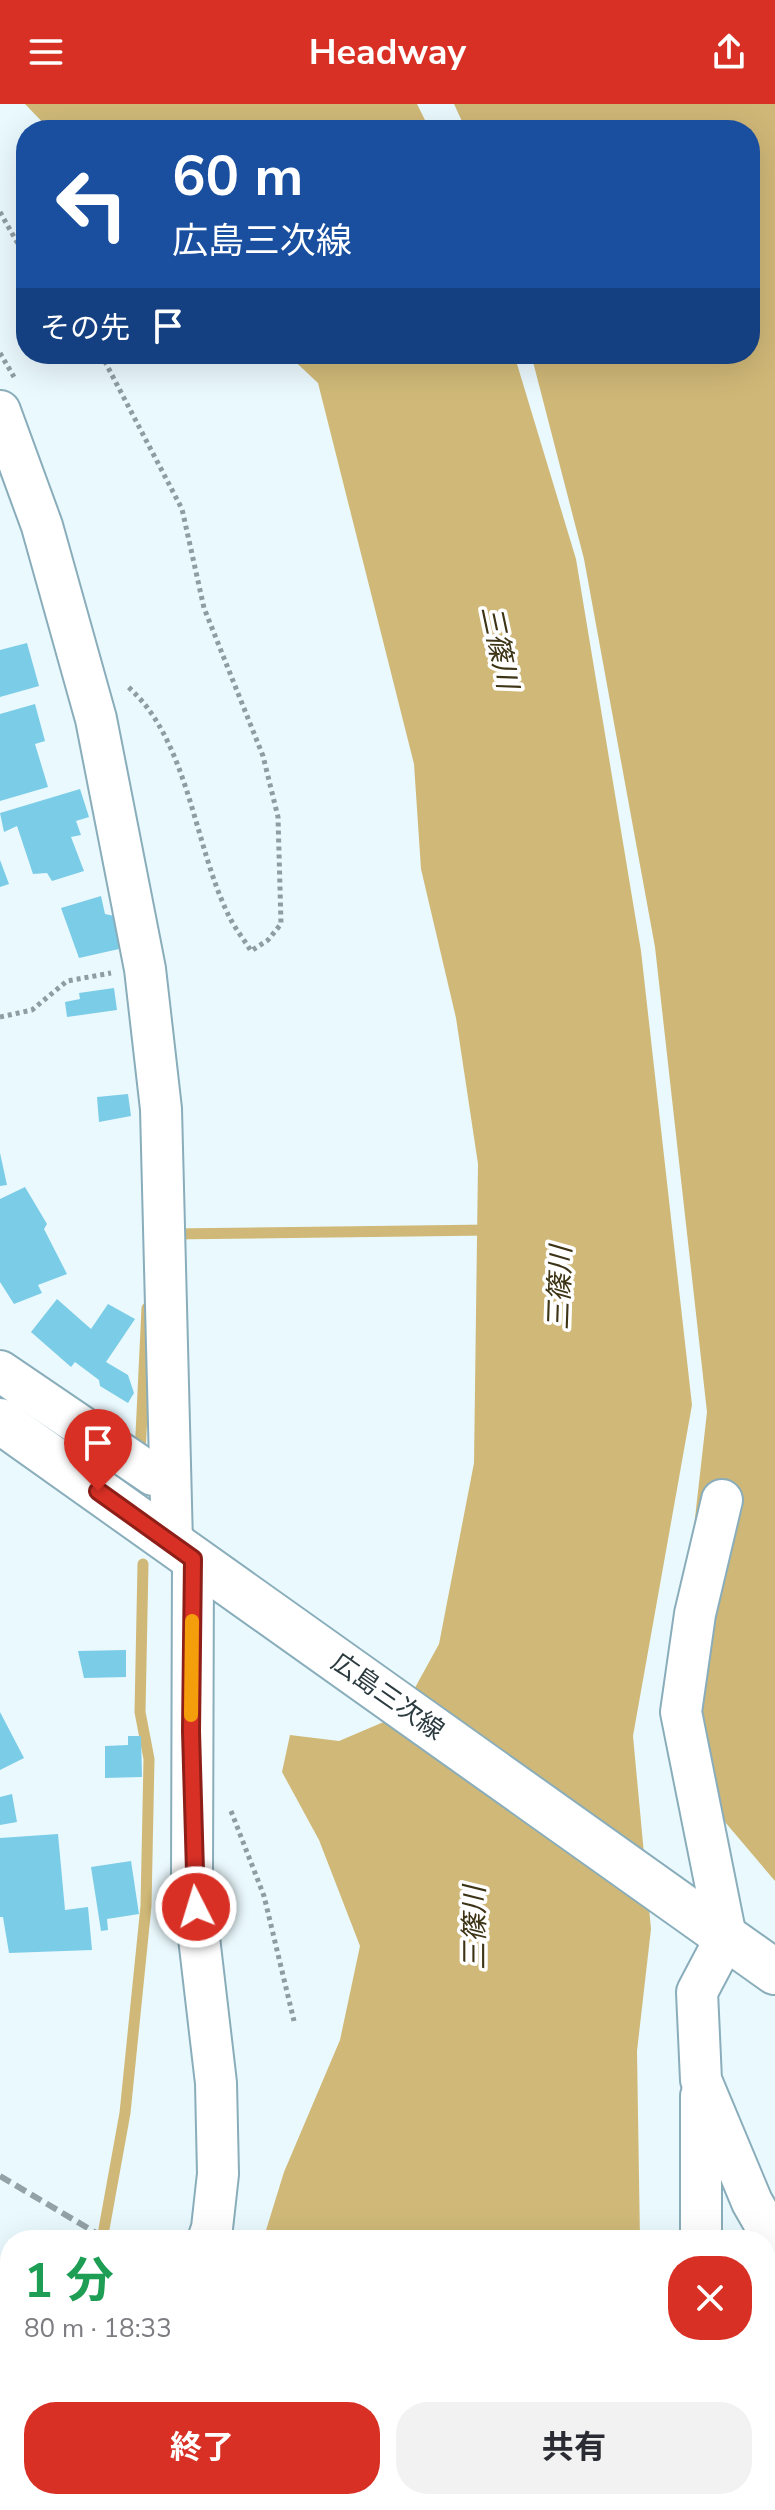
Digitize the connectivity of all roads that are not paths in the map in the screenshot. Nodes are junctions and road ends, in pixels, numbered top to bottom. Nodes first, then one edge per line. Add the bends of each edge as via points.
1 (0, 411) edge
2 (0, 1371) edge
3 (0, 1421) edge
4 (153, 1475) dead end
5 (722, 1500) dead end
6 (183, 1551) junction
7 (726, 1937) junction
8 (775, 1972) edge
9 (701, 2080) junction
10 (211, 2230) edge
11 (701, 2230) edge
12 (768, 2230) edge

1 - 6 street via 42,526 96,719 145,969 161,1109
2 - 4 street
3 - 6 main road, 広島三次線
5 - 7 street via 695,1614 681,1712
6 - 7 main road, 広島三次線
6 - 10 street via 192,1878 216,2083 218,2174
7 - 8 main road, 広島三次線
7 - 9 street via 697,1992
9 - 11 street
9 - 12 street

